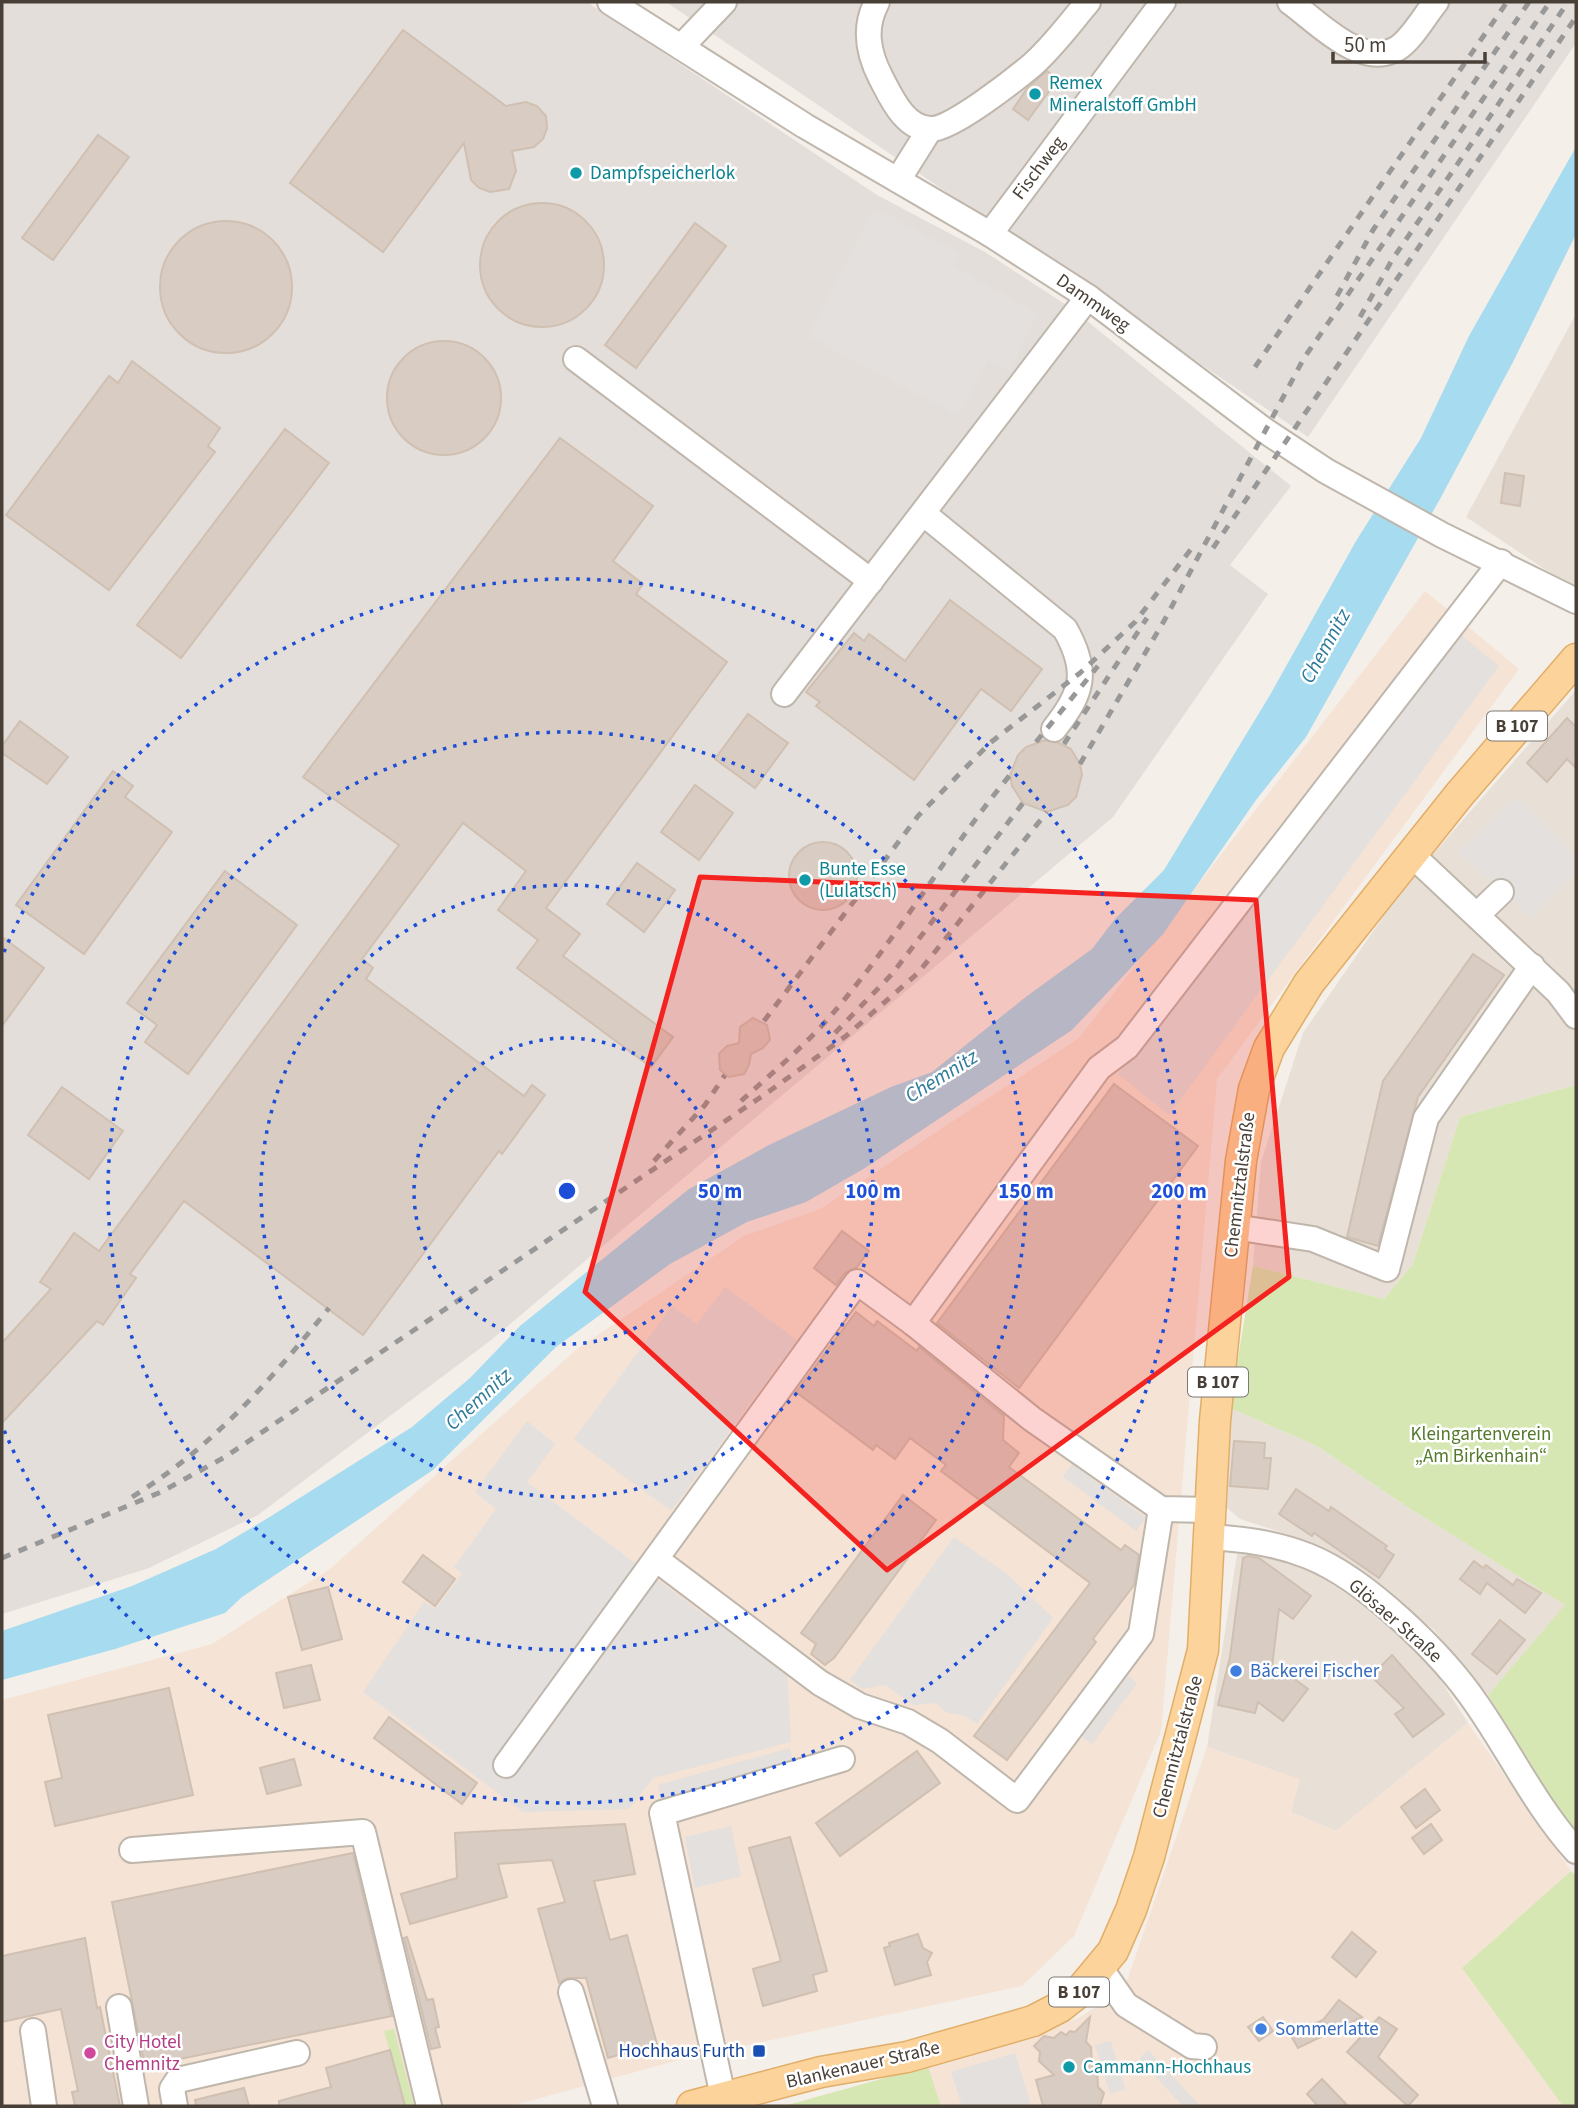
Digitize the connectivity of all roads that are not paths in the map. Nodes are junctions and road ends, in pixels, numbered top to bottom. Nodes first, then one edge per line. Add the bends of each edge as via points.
1 (610, 2) edge
2 (877, 2) edge
3 (1088, 2) edge
4 (1163, 2) edge
5 (1290, 2) edge
6 (1436, 2) edge
7 (713, 5) edge
8 (681, 47) junction
9 (930, 129) junction
10 (898, 180) junction
11 (990, 234) junction
12 (1088, 297) junction
13 (576, 359) dead end
14 (923, 513) junction
15 (1501, 562) junction
16 (871, 582) junction
17 (1576, 601) edge
18 (1576, 659) edge
19 (784, 694) dead end
20 (1054, 729) dead end
21 (1411, 854) junction
22 (1501, 892) dead end
23 (1477, 915) junction
24 (1532, 966) junction
25 (1576, 1016) edge
26 (1234, 1227) junction
27 (913, 1323) junction
28 (1161, 1509) junction
29 (1209, 1524) junction
30 (656, 1559) junction
31 (842, 1759) dead end
32 (506, 1765) dead end
33 (131, 1850) dead end
34 (1576, 1851) edge
35 (1101, 1969) junction
36 (571, 1992) dead end
37 (119, 2007) dead end
38 (1033, 2021) joint
39 (33, 2031) dead end
40 (1205, 2047) dead end
41 (297, 2053) dead end
42 (724, 2102) edge
43 (44, 2106) edge
44 (136, 2106) edge
45 (175, 2106) edge
46 (429, 2106) edge
47 (605, 2106) edge
48 (692, 2106) edge

1 - 8 street, Dammweg
2 - 9 street via 867,42 876,68 895,106 913,123
3 - 9 street via 1032,65 952,123
4 - 11 street, Fischweg
5 - 6 street via 1353,48 1373,55 1399,48
7 - 8 street
8 - 10 street, Dammweg
9 - 10 street
10 - 11 street, Dammweg
11 - 12 street, Dammweg
12 - 14 street
12 - 15 street, Dammweg via 1283,444 1366,496
13 - 16 street
14 - 16 street
14 - 20 street via 1065,629 1076,648 1080,688
15 - 17 street, Dammweg
15 - 27 street via 1127,1046 1099,1068
16 - 19 street
18 - 21 main road, Chemnitztalstraße / B 107
21 - 23 street
21 - 26 main road, Chemnitztalstraße / B 107 via 1309,983 1269,1048 1248,1115
22 - 23 street
23 - 24 street
24 - 25 street
24 - 26 street via 1426,1118 1387,1269 1313,1239
26 - 29 main road, Chemnitztalstraße / B 107 via 1214,1421
27 - 28 street via 1032,1419
27 - 30 street via 857,1282
28 - 29 street, Glösaer Straße
28 - 30 street via 1141,1634 1017,1800 919,1728 897,1716 860,1706 820,1683
29 - 34 street, Glösaer Straße via 1309,1556 1398,1618 1454,1674
29 - 35 main road, Chemnitztalstraße / B 107 via 1207,1619 1198,1675 1146,1867 1131,1910
30 - 32 street
31 - 42 street via 662,1813
33 - 46 street via 363,1832
35 - 38 main road, Chemnitztalstraße / B 107 via 1060,2007
35 - 40 street via 1126,2005 1192,2046
36 - 47 street
37 - 44 street
38 - 42 main road, Blankenauer Straße / B 107 via 907,2057 821,2072
39 - 43 street
41 - 45 street via 178,2080 172,2090
42 - 48 main road, Blankenauer Straße / B 107

